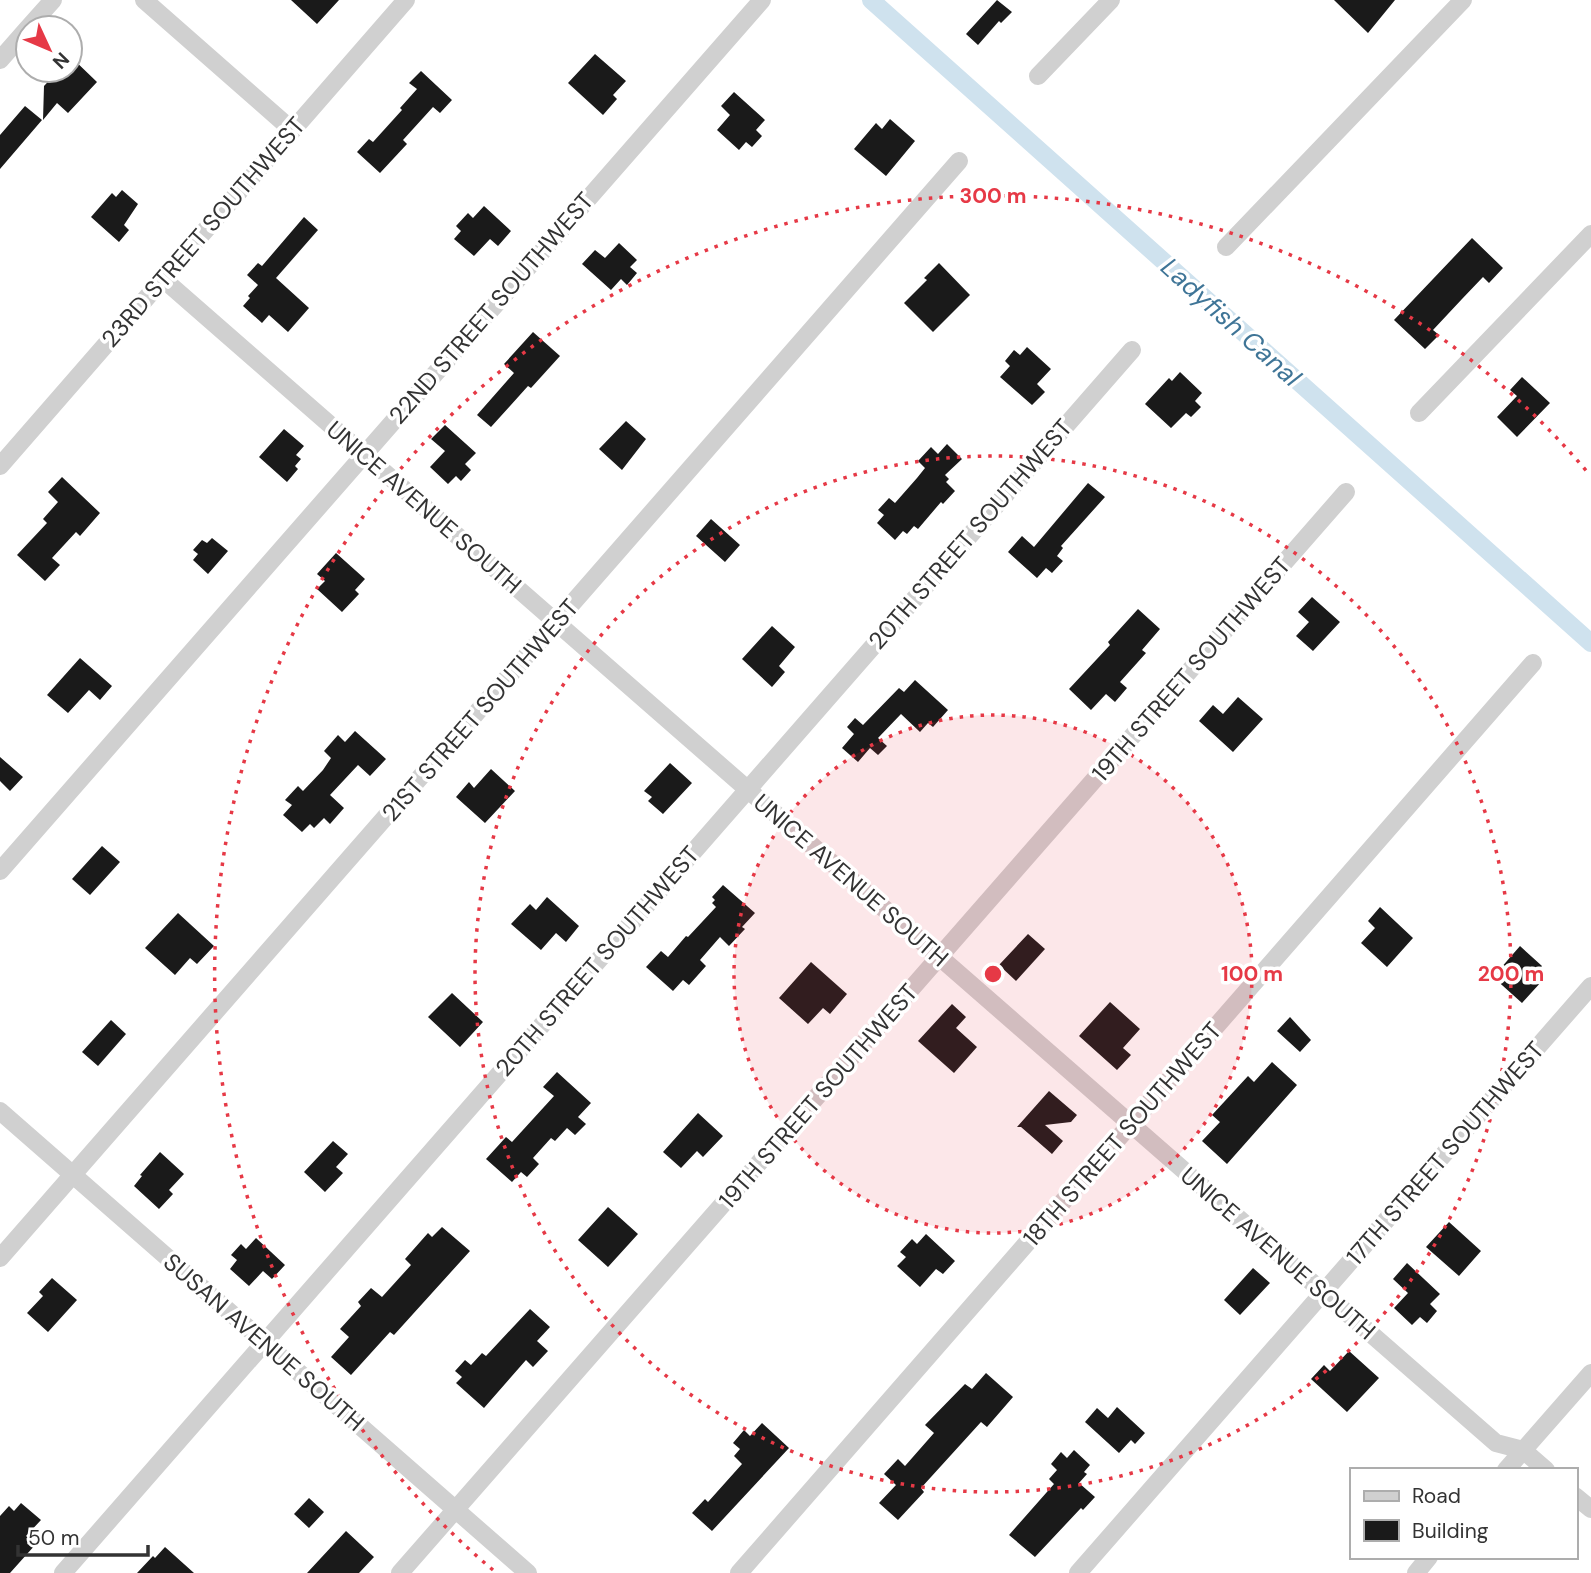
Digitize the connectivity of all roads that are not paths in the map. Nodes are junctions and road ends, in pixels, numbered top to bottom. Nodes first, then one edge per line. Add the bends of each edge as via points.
1 (52, 0) edge
2 (144, 0) edge
3 (406, 0) edge
4 (762, 0) edge
5 (1111, 0) edge
6 (1463, 0) edge
7 (40, 14) edge
8 (14, 44) edge
9 (0, 60) edge
10 (1038, 76) dead end
11 (292, 130) junction
12 (959, 161) dead end
13 (1591, 234) edge
14 (1226, 247) dead end
15 (162, 278) junction
16 (1132, 350) dead end
17 (1419, 413) dead end
18 (363, 454) junction
19 (0, 466) edge
20 (1346, 492) dead end
21 (556, 623) junction
22 (1533, 663) dead end
23 (747, 789) junction
24 (0, 871) edge
25 (939, 956) junction
26 (1591, 986) edge
27 (0, 1111) edge
28 (1130, 1125) junction
29 (72, 1174) junction
30 (0, 1258) edge
31 (1322, 1293) junction
32 (264, 1342) junction
33 (1591, 1373) edge
34 (1523, 1450) junction
35 (1508, 1468) edge
36 (1544, 1468) edge
37 (1577, 1498) edge
38 (456, 1509) junction
39 (1591, 1509) edge
40 (1427, 1559) edge
41 (64, 1573) edge
42 (400, 1573) edge
43 (528, 1573) edge
44 (739, 1573) edge
45 (1078, 1573) edge
46 (1416, 1573) edge

1 - 7 street
2 - 11 street
3 - 11 street, 23RD STREET SOUTHWEST
4 - 18 street, 22ND STREET SOUTHWEST
5 - 10 street
6 - 14 street
8 - 9 street
11 - 15 street, 23RD STREET SOUTHWEST
12 - 21 street, 21ST STREET SOUTHWEST
13 - 17 street
15 - 18 street, UNICE AVENUE SOUTH
15 - 19 street, 23RD STREET SOUTHWEST
16 - 23 street, 20TH STREET SOUTHWEST
18 - 21 street, UNICE AVENUE SOUTH
18 - 24 street, 22ND STREET SOUTHWEST
20 - 25 street, 19TH STREET SOUTHWEST
21 - 23 street, UNICE AVENUE SOUTH
21 - 29 street, 21ST STREET SOUTHWEST
22 - 28 street, 18TH STREET SOUTHWEST
23 - 25 street, UNICE AVENUE SOUTH
23 - 32 street, 20TH STREET SOUTHWEST
25 - 28 street, UNICE AVENUE SOUTH
25 - 38 street, 19TH STREET SOUTHWEST
26 - 31 street, 17TH STREET SOUTHWEST
27 - 29 street, SUSAN AVENUE SOUTH
28 - 31 street, UNICE AVENUE SOUTH
28 - 44 street, 18TH STREET SOUTHWEST
29 - 30 street, 21ST STREET SOUTHWEST
29 - 32 street, SUSAN AVENUE SOUTH
31 - 34 street, UNICE AVENUE SOUTH via 1496,1443
31 - 45 street, 17TH STREET SOUTHWEST
32 - 38 street, SUSAN AVENUE SOUTH
32 - 41 street, 20TH STREET SOUTHWEST
33 - 34 street
34 - 35 street
34 - 36 street, UNICE AVENUE SOUTH
37 - 39 street
38 - 42 street, 19TH STREET SOUTHWEST
38 - 43 street, SUSAN AVENUE SOUTH
40 - 46 street

